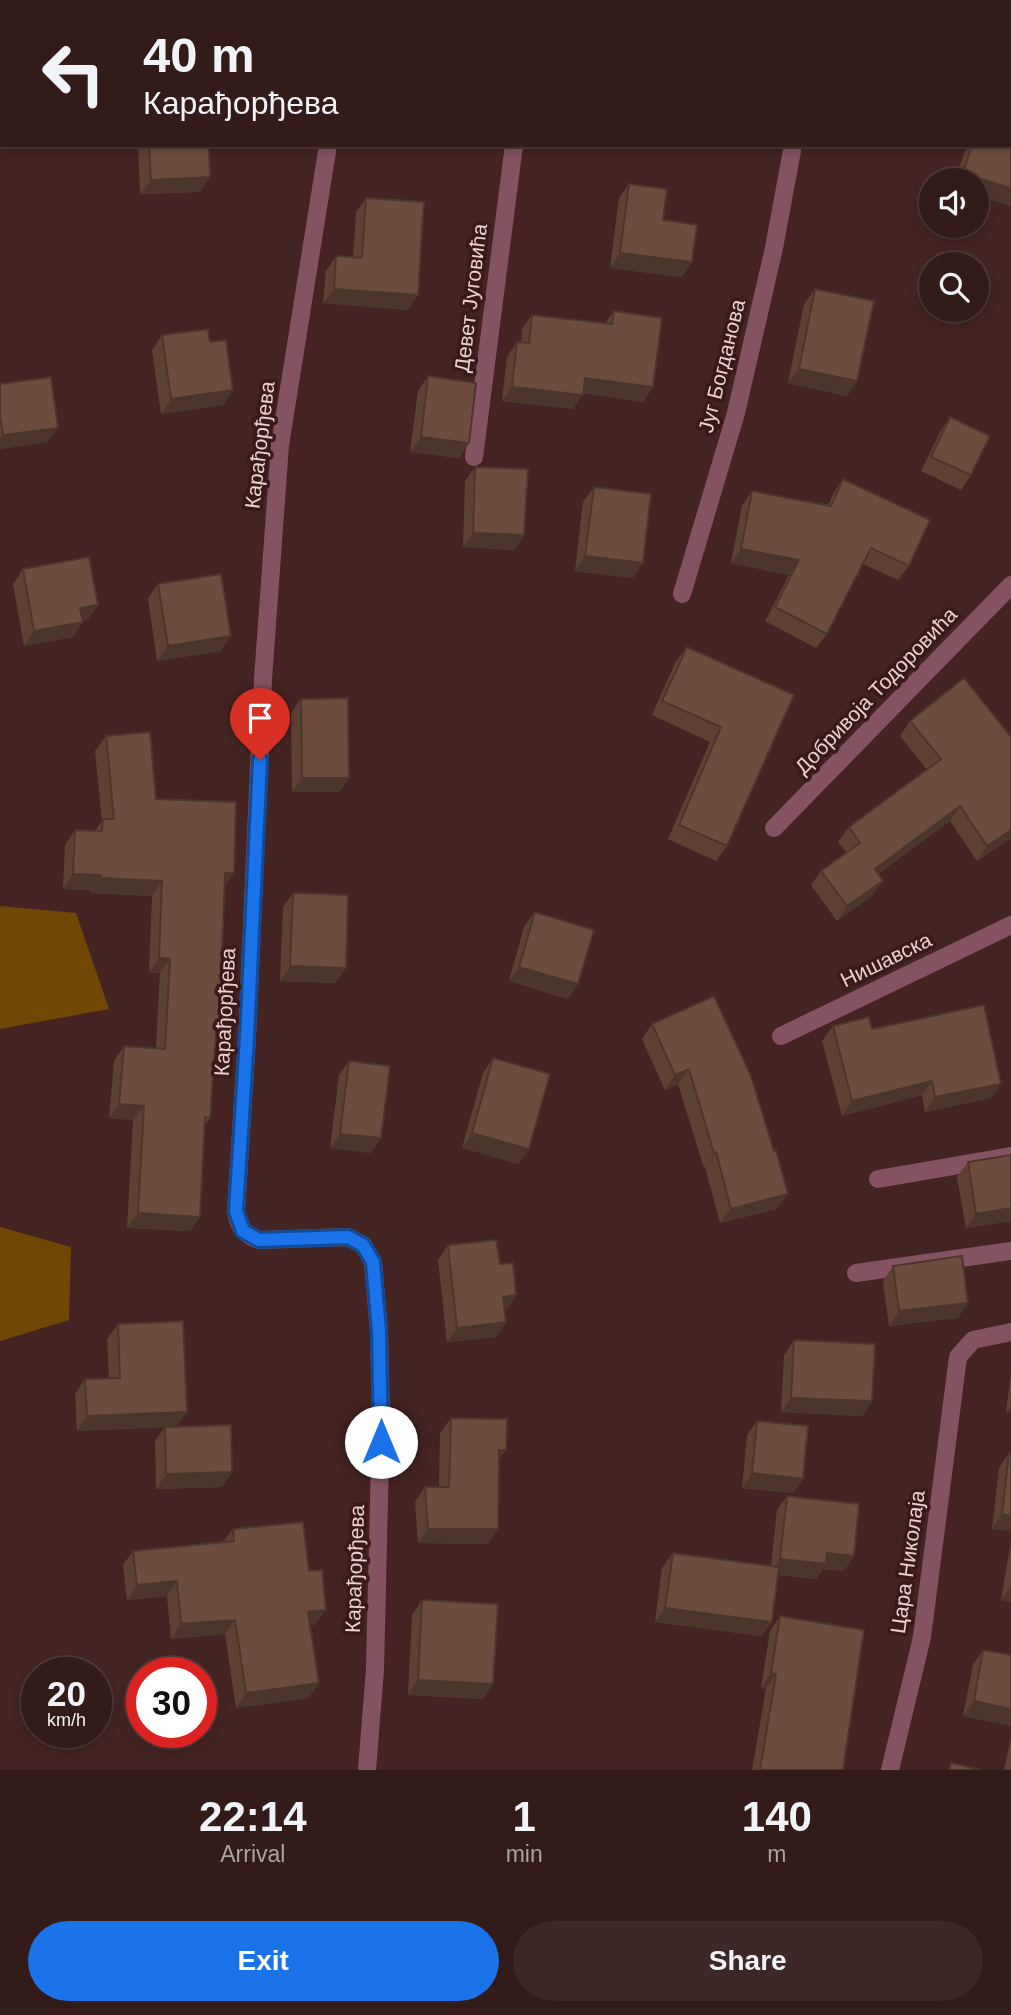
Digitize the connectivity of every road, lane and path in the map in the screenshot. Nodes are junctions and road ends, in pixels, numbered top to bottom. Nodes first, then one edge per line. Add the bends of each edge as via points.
1 (328, 147) edge
2 (514, 147) edge
3 (793, 147) edge
4 (474, 457) dead end
5 (1011, 585) edge
6 (682, 593) dead end
7 (774, 828) dead end
8 (1011, 925) edge
9 (781, 1036) dead end
10 (1011, 1156) edge
11 (878, 1179) dead end
12 (1011, 1251) edge
13 (856, 1273) dead end
14 (1011, 1332) edge
15 (367, 1770) edge
16 (890, 1770) edge

1 - 15 street, Карађорђева via 280,445 263,679 236,1211 250,1237 348,1237 363,1245 373,1262 381,1418 375,1669
2 - 4 street, Девет Југовића
3 - 6 street, Југ Богданова via 736,413
5 - 7 street, Добривоја Тодоровића
8 - 9 street, Нишавска
10 - 11 street
12 - 13 street
14 - 16 street, Цара Николаја via 973,1340 958,1357 922,1637

